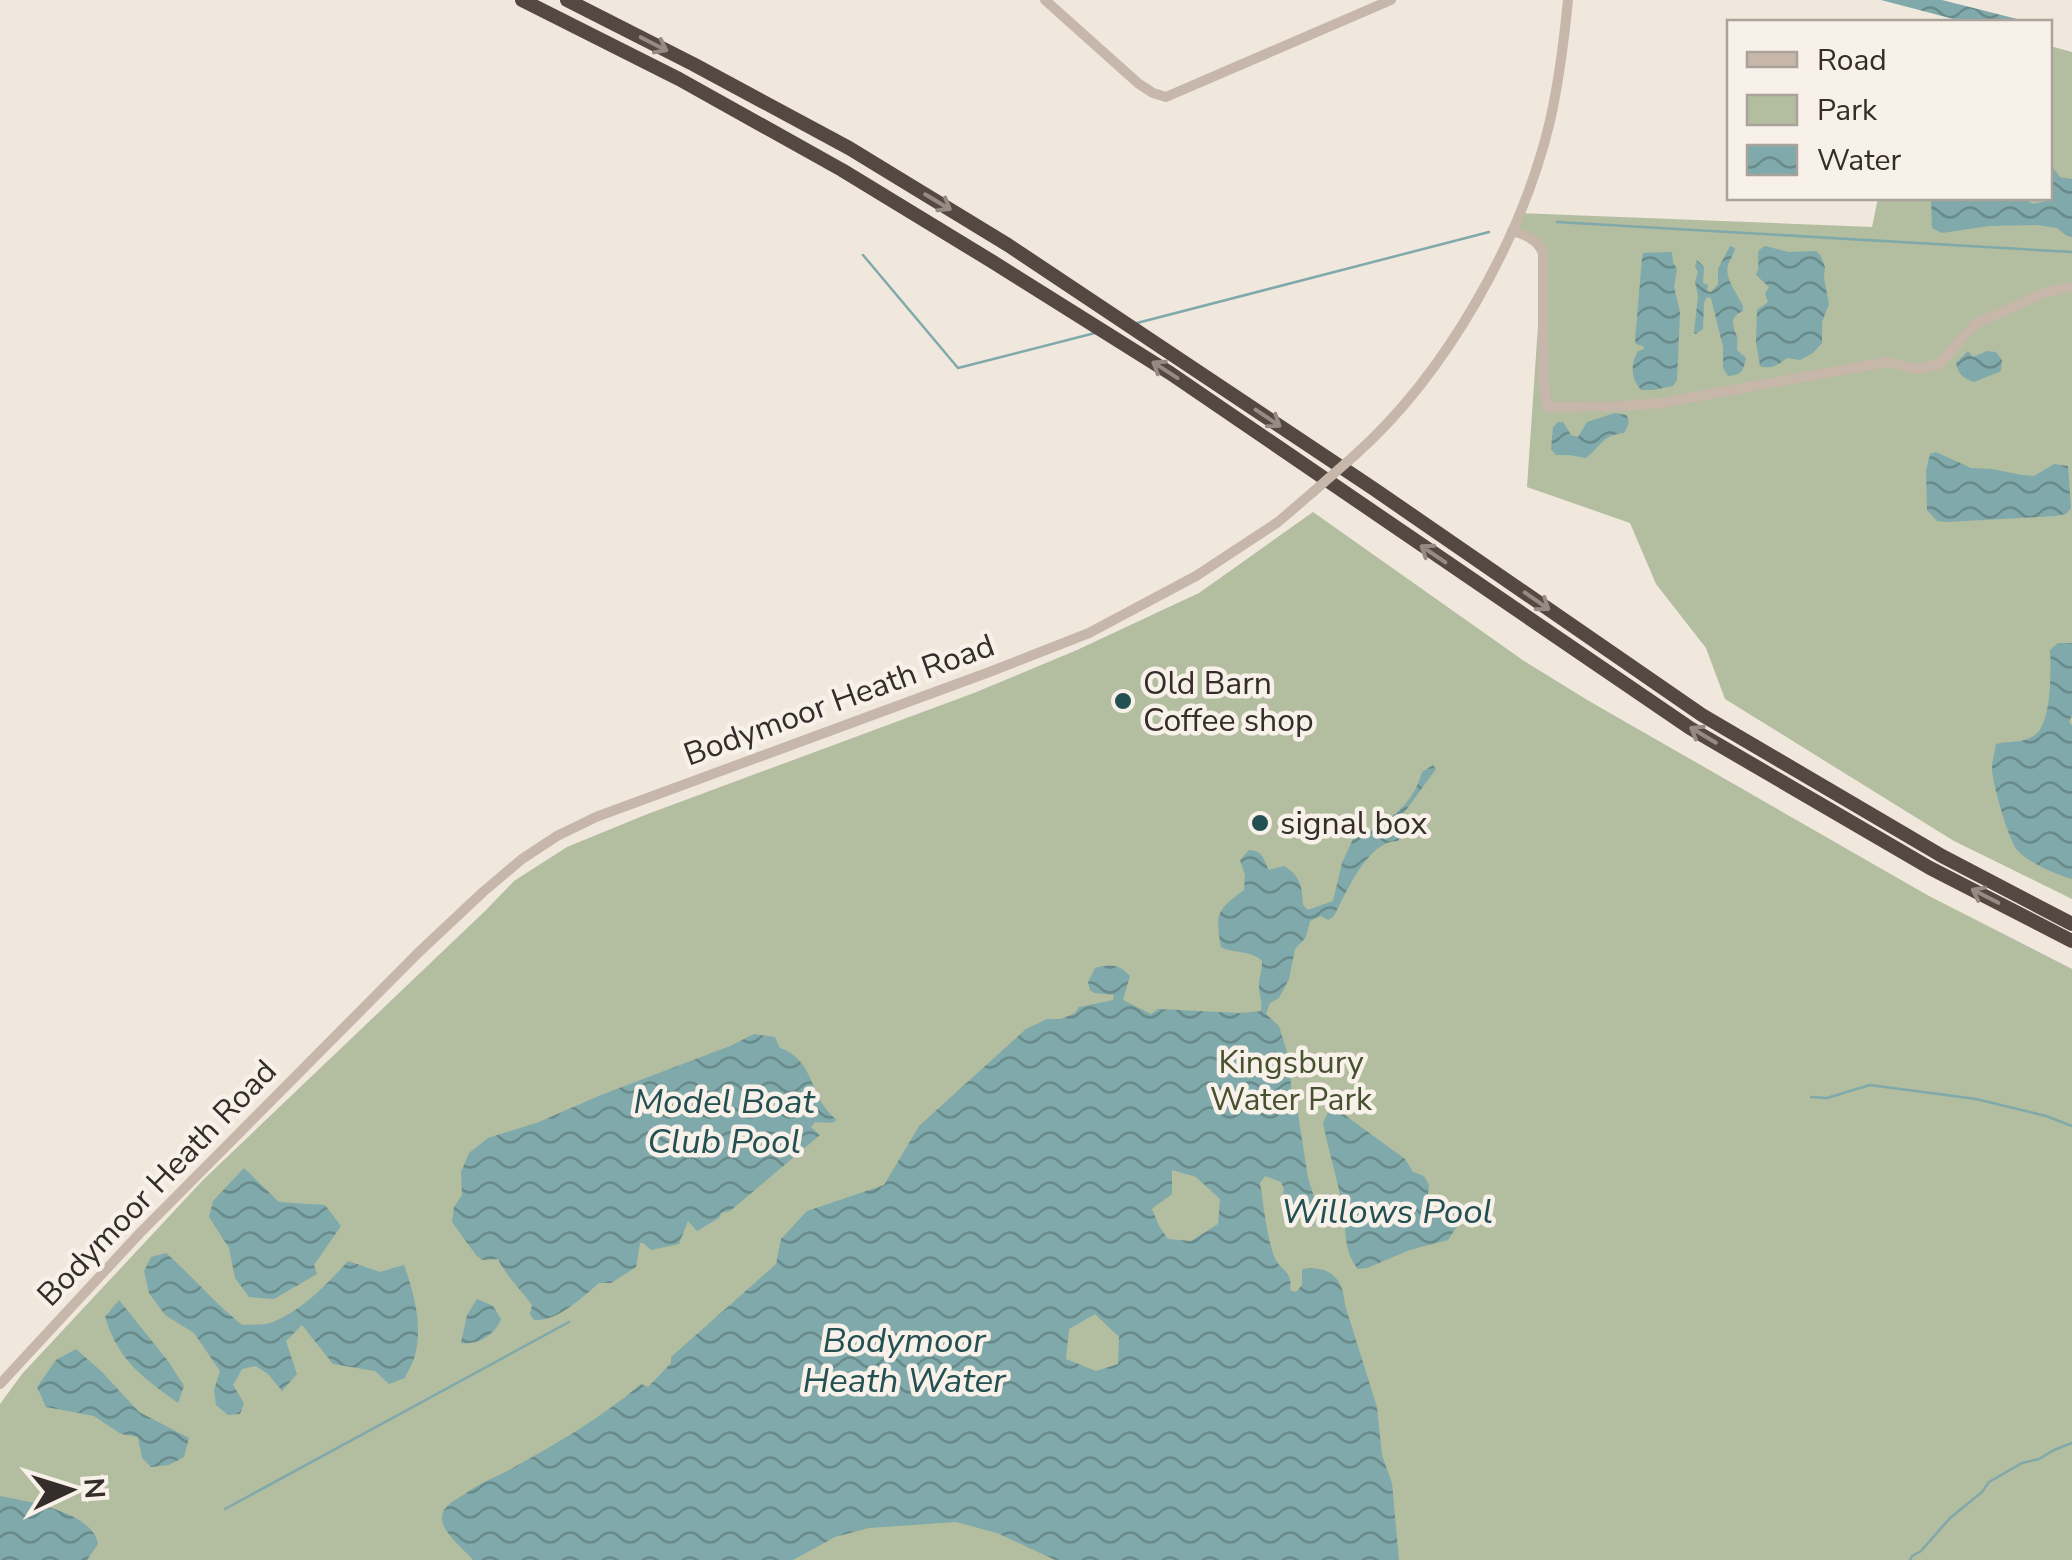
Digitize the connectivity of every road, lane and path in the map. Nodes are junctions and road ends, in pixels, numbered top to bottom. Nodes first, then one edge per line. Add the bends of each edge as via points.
1 (522, 0) edge
2 (567, 0) edge
3 (1044, 0) edge
4 (1391, 0) edge
5 (1568, 0) edge
6 (1512, 231) junction
7 (2072, 287) edge
8 (2072, 924) edge
9 (2072, 941) edge
10 (0, 1384) edge

9 -> 1 highway via 1930,868 1690,728 1170,373 960,241 711,97
2 -> 8 highway via 849,148 1008,245 1702,716
3 - 4 street via 1138,84 1166,96
5 - 6 street, Bodymoor Heath Road via 1549,125
6 - 7 street via 1539,244 1543,253 1547,406 1662,403 1887,362 1917,369 1939,364 1975,324
6 - 10 street, Bodymoor Heath Road, bridge via 1453,341 1396,412 1278,522 1210,568 1088,633 596,817 522,858 357,1014

